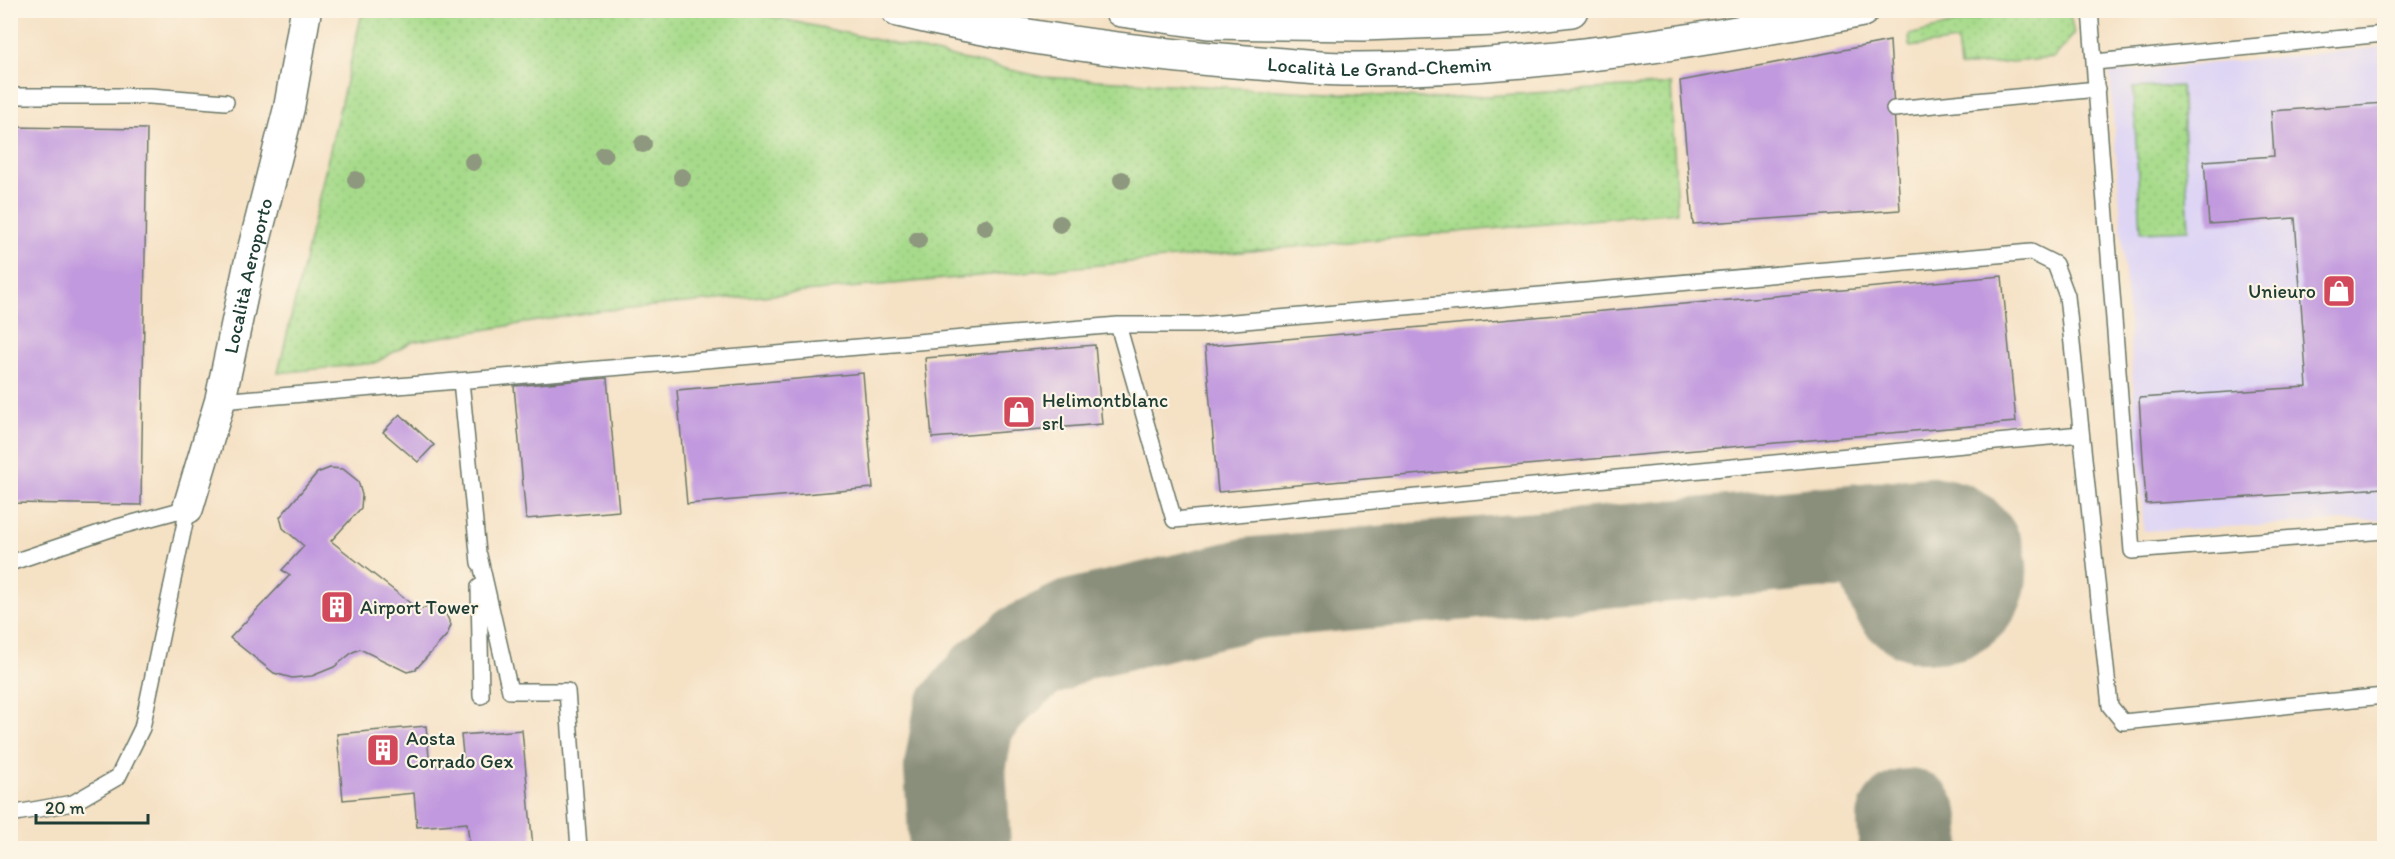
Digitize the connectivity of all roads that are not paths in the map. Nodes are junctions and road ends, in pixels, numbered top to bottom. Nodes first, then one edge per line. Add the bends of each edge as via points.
1 (299, 10) edge
2 (306, 10) edge
3 (318, 10) edge
4 (898, 10) edge
5 (1121, 10) edge
6 (1571, 10) edge
7 (1862, 10) edge
8 (2090, 10) edge
9 (2385, 34) edge
10 (300, 42) junction
11 (2095, 62) junction
12 (2097, 89) junction
13 (10, 96) edge
14 (226, 102) dead end
15 (1894, 109) dead end
16 (1119, 325) junction
17 (460, 381) junction
18 (220, 401) junction
19 (2081, 434) junction
20 (188, 508) junction
21 (2385, 531) edge
22 (478, 555) junction
23 (10, 563) edge
24 (481, 696) dead end
25 (2385, 696) edge
26 (10, 814) edge
27 (579, 849) edge

1 - 10 street, Località Aeroporto
2 - 10 street, Località Aeroporto
3 - 10 street, Località Aeroporto
4 - 7 main road, Località Le Grand-Chemin via 964,26 1154,55 1347,69 1524,62
5 - 6 main road, Località Le Grand-Chemin via 1208,22 1363,24 1494,19
8 - 11 lane
9 - 11 lane
10 - 18 street, Località Aeroporto via 289,108
11 - 12 lane
12 - 15 lane
12 - 21 lane via 2132,551
13 - 14 lane via 150,96
16 - 17 lane
16 - 19 lane via 1174,520
16 - 19 lane via 1199,325 2031,252 2055,264 2067,296
17 - 18 lane
17 - 22 lane
18 - 20 street, Località Aeroporto
19 - 25 lane via 2110,706 2123,722
20 - 23 lane
20 - 26 lane via 142,728 118,777 73,803
22 - 24 lane
22 - 27 lane via 510,691 567,691

